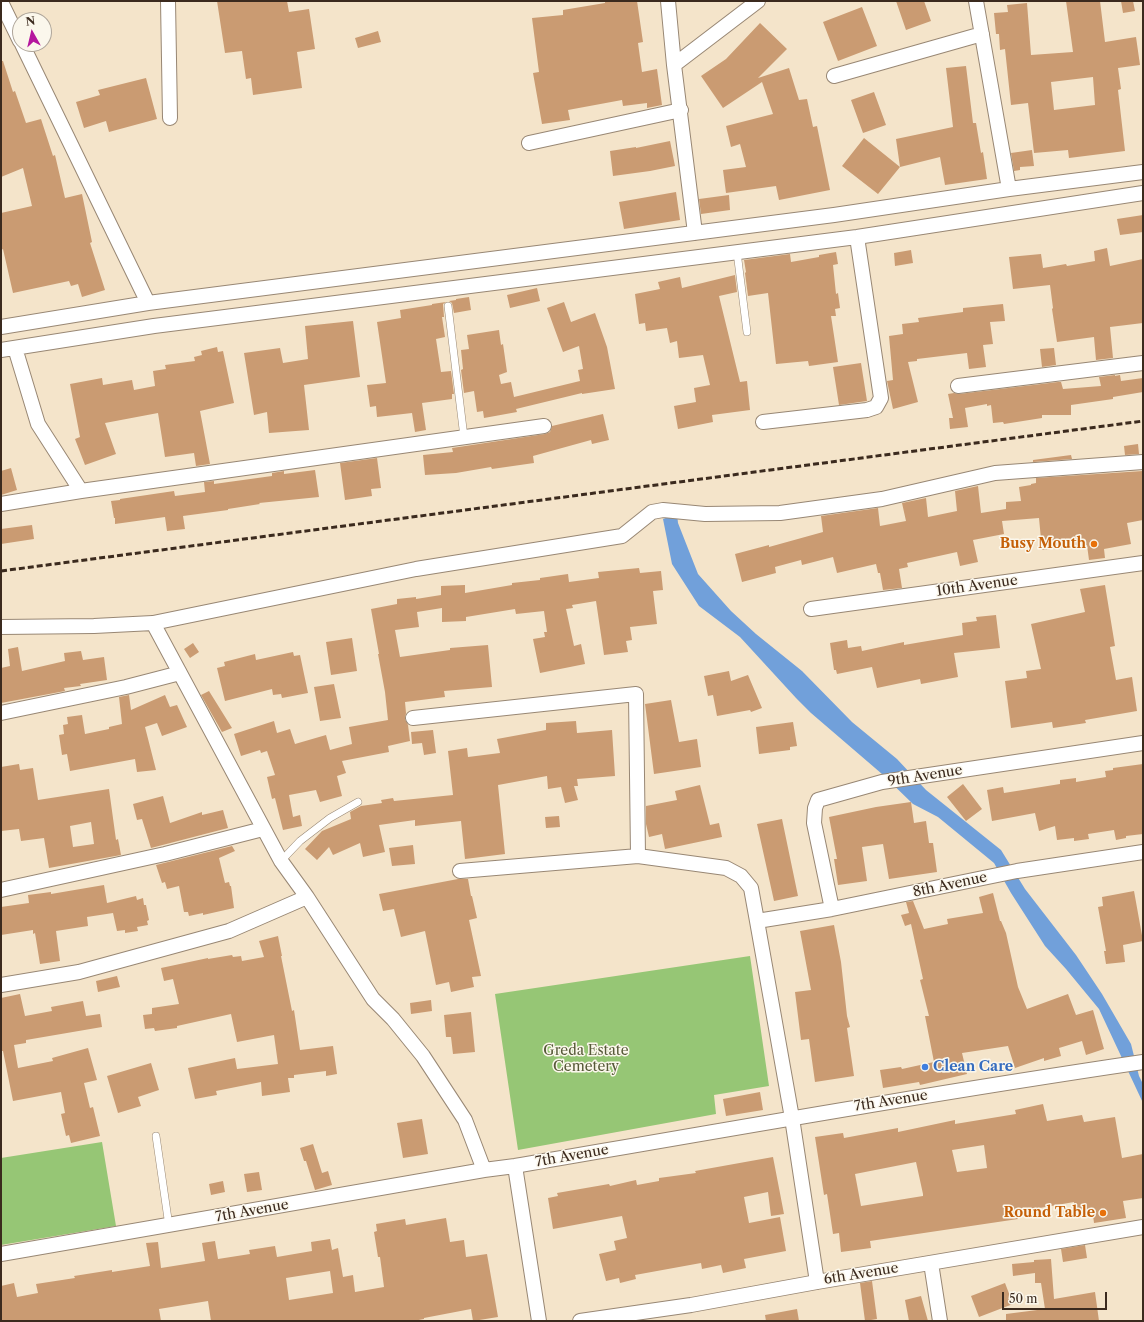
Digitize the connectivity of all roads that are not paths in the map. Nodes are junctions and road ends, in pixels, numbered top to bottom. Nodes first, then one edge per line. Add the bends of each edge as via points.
1 (168, 1) edge
2 (668, 1) edge
3 (758, 1) edge
4 (976, 1) edge
5 (1, 2) edge
6 (12, 25) edge
7 (982, 34) junction
8 (26, 52) edge
9 (674, 65) junction
10 (834, 76) dead end
11 (681, 110) junction
12 (170, 118) dead end
13 (529, 143) dead end
14 (1143, 172) edge
15 (1009, 190) junction
16 (1143, 193) edge
17 (695, 233) junction
18 (858, 237) junction
19 (737, 252) junction
20 (148, 303) junction
21 (448, 306) dead end
22 (1, 327) edge
23 (747, 332) dead end
24 (8, 349) edge
25 (1143, 363) edge
26 (958, 386) dead end
27 (763, 422) dead end
28 (544, 426) dead end
29 (464, 437) junction
30 (1143, 462) edge
31 (81, 491) junction
32 (1, 504) edge
33 (1143, 563) edge
34 (811, 609) dead end
35 (153, 623) junction
36 (1, 627) edge
37 (180, 673) junction
38 (1, 713) edge
39 (413, 718) dead end
40 (1143, 744) edge
41 (358, 802) dead end
42 (263, 829) junction
43 (1143, 852) edge
44 (638, 856) junction
45 (281, 861) junction
46 (460, 871) dead end
47 (1, 890) edge
48 (307, 897) junction
49 (832, 909) junction
50 (757, 921) junction
51 (1, 985) edge
52 (1143, 1062) edge
53 (792, 1118) junction
54 (156, 1136) dead end
55 (515, 1166) junction
56 (484, 1170) junction
57 (169, 1226) junction
58 (1143, 1227) edge
59 (1, 1254) edge
60 (931, 1263) junction
61 (817, 1282) junction
62 (539, 1321) edge
63 (580, 1321) edge
64 (940, 1321) edge

1 - 12 street
2 - 9 street
3 - 9 street
4 - 7 street
5 - 6 street
7 - 10 street
7 - 15 street
8 - 20 street
9 - 11 street
11 - 13 street
11 - 17 street
14 - 15 street
15 - 17 street
16 - 18 street
17 - 20 street
18 - 19 street
18 - 27 street via 881,398 876,407 867,410
19 - 23 lane
19 - 24 street via 154,326
20 - 22 street
21 - 29 lane
24 - 31 street via 38,424
25 - 26 street
28 - 29 street
29 - 31 street
30 - 35 street via 996,473 882,499 780,513 705,514 663,510 652,512 622,536 416,569
31 - 32 street
33 - 34 street, 10th Avenue
35 - 36 street
35 - 37 street
37 - 38 street
37 - 42 street
39 - 44 street via 636,694
40 - 49 street, 9th Avenue via 882,782 818,800 814,823
41 - 45 lane via 330,818 300,841
42 - 45 street
42 - 47 street via 165,854
43 - 49 street, 8th Avenue via 1017,871
44 - 46 street
44 - 50 street via 726,868 736,873 751,888
45 - 48 street
48 - 51 street via 229,931 79,972
48 - 56 street via 373,999 423,1056 465,1120
49 - 50 street, 8th Avenue
50 - 53 street
52 - 53 street, 7th Avenue via 1003,1082
53 - 55 street, 7th Avenue
53 - 61 street
54 - 57 lane
55 - 56 street, 7th Avenue
55 - 62 street
56 - 57 street, 7th Avenue
57 - 59 street, 7th Avenue
58 - 60 street, 6th Avenue
60 - 61 street, 6th Avenue
60 - 64 street
61 - 63 street, 6th Avenue via 691,1305

